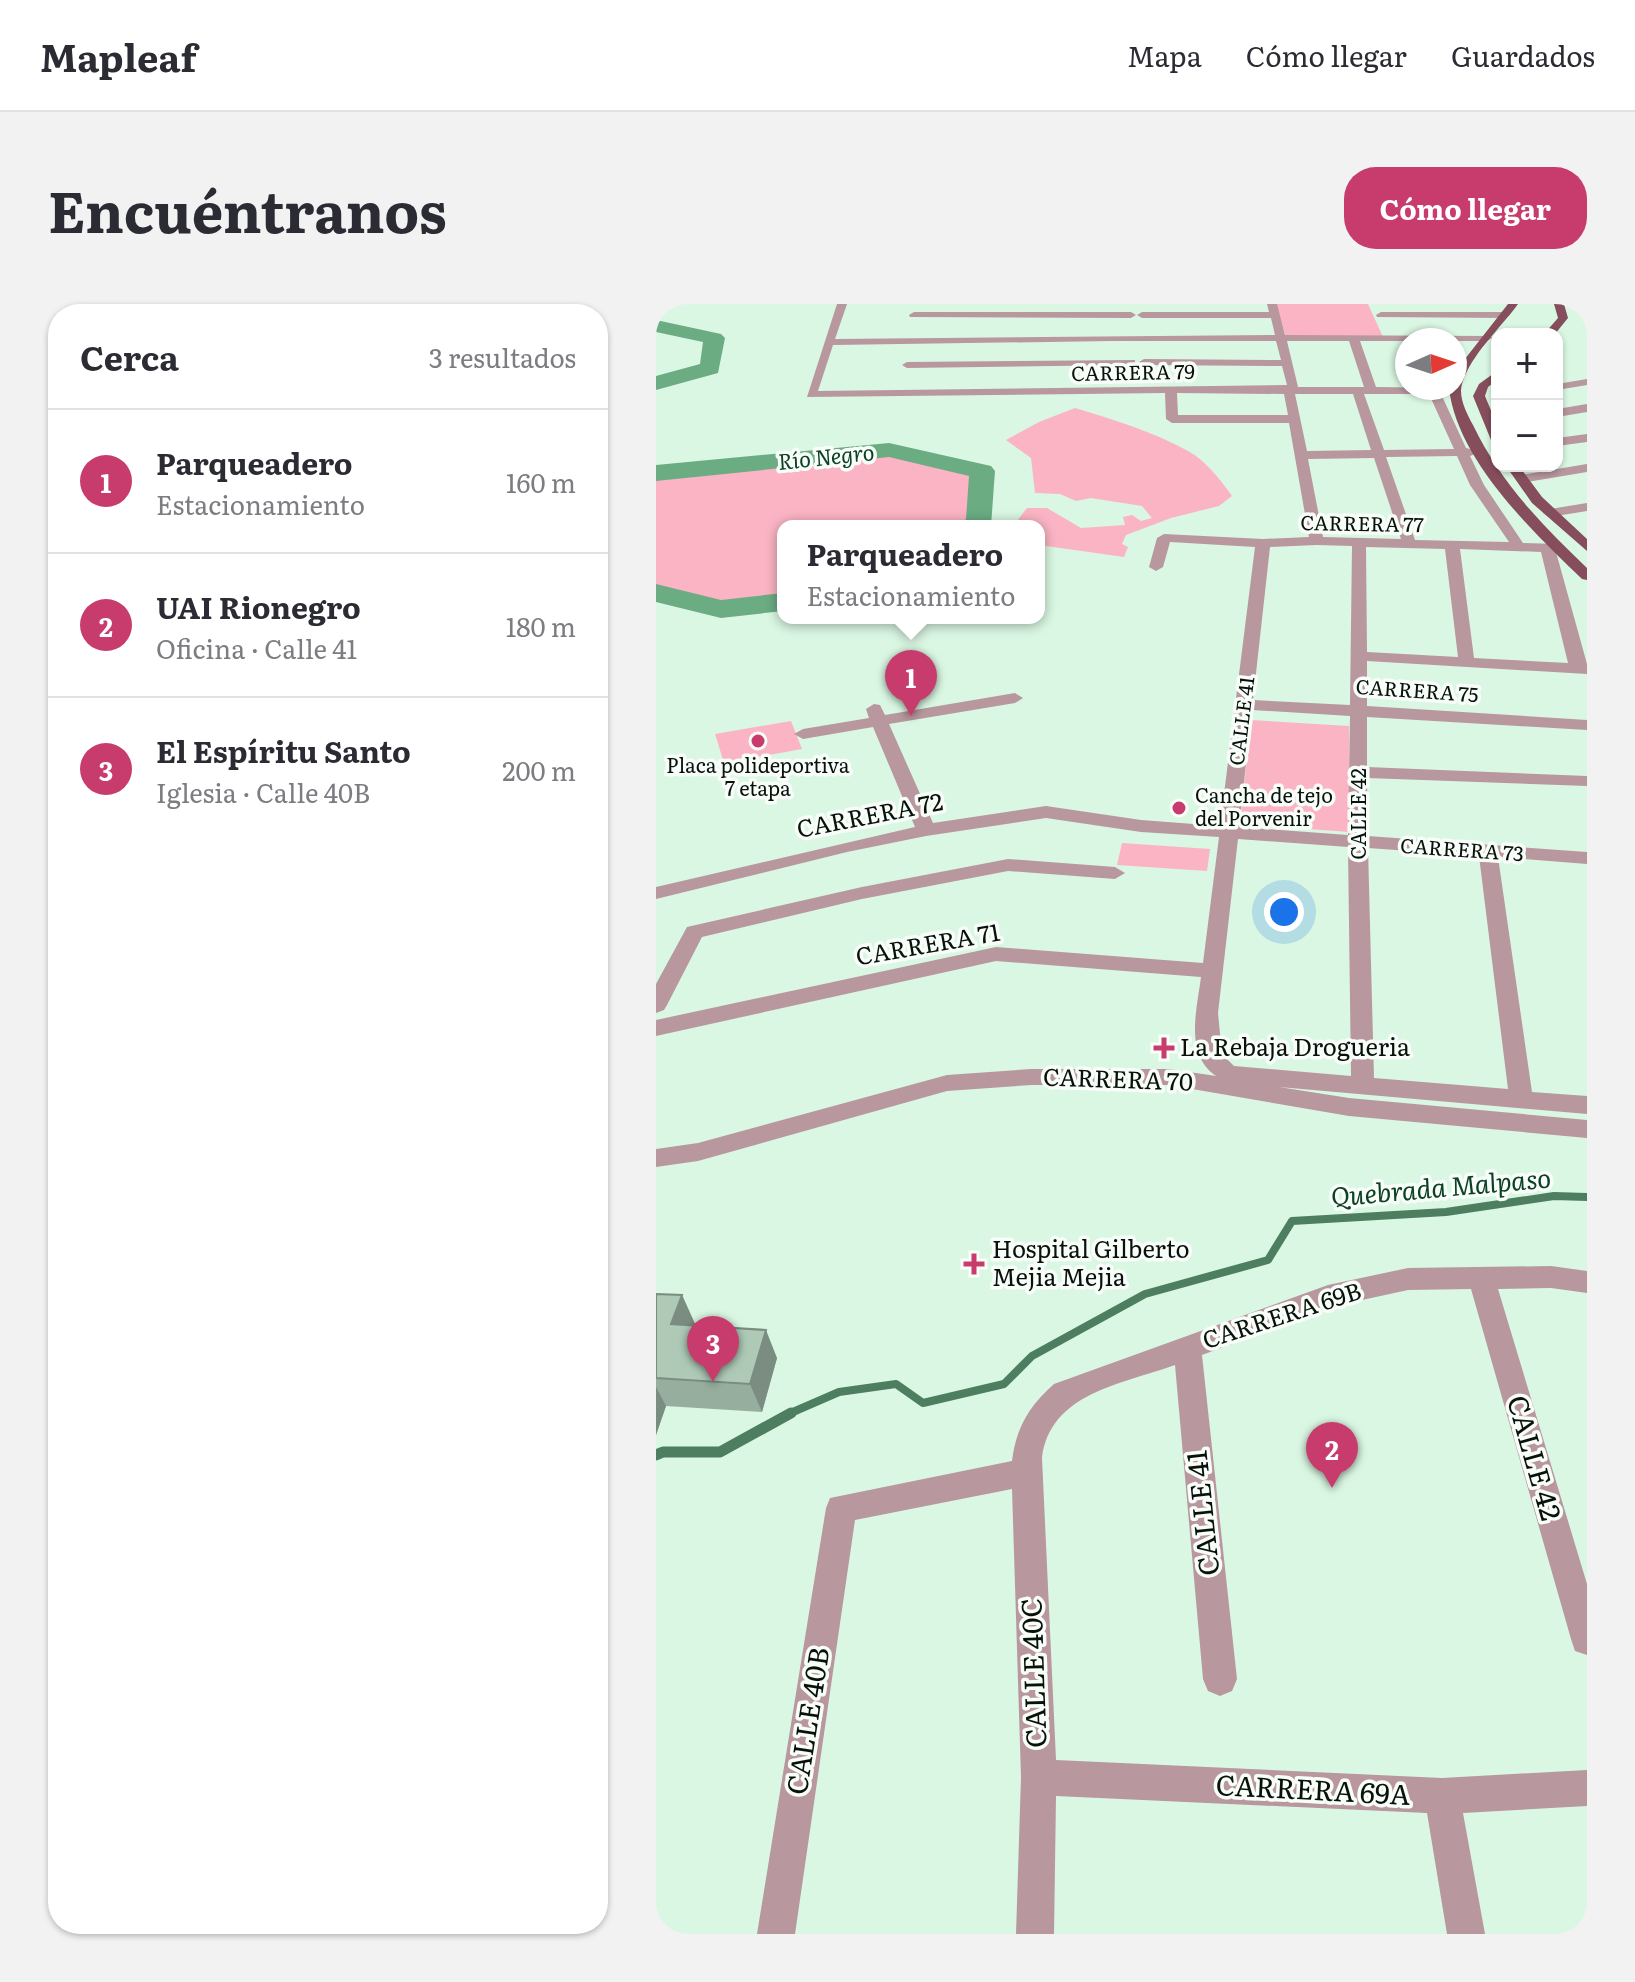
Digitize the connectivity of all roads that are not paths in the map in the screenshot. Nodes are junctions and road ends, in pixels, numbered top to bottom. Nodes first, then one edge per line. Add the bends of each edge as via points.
1 (842, 304) edge
2 (1513, 304) edge
3 (1523, 304) edge
4 (1551, 304) edge
5 (1559, 304) edge
6 (1136, 309) edge
7 (1378, 309) edge
8 (917, 310) edge
9 (1273, 310) edge
10 (1481, 310) edge
11 (1505, 315) junction
12 (1505, 328) edge
13 (1543, 328) edge
14 (1554, 328) edge
15 (1130, 338) junction
16 (1143, 338) junction
17 (1467, 338) edge
18 (1487, 338) junction
19 (1354, 339) junction
20 (1392, 339) joint
21 (1281, 340) junction
22 (910, 341) junction
23 (828, 342) junction
24 (1131, 362) junction
25 (1144, 362) junction
26 (1287, 363) junction
27 (1467, 363) edge
28 (907, 365) junction
29 (1491, 379) edge
30 (1581, 383) edge
31 (1132, 390) junction
32 (1145, 390) junction
33 (1171, 390) junction
34 (1289, 390) junction
35 (1364, 390) junction
36 (1395, 390) edge
37 (1587, 391) edge
38 (902, 394) junction
39 (1437, 400) edge
40 (1456, 400) edge
41 (1587, 408) edge
42 (1563, 412) edge
43 (1293, 419) junction
44 (1491, 425) edge
45 (1587, 438) edge
46 (1563, 441) edge
47 (1461, 452) junction
48 (1481, 452) junction
49 (1380, 454) junction
50 (1302, 455) junction
51 (1587, 468) edge
52 (1516, 472) edge
53 (1521, 479) junction
54 (1587, 507) edge
55 (1550, 513) junction
56 (1587, 523) edge
57 (1563, 525) junction
58 (1317, 541) junction
59 (1359, 542) junction
60 (1263, 543) junction
61 (1410, 544) junction
62 (1452, 546) junction
63 (1587, 547) edge
64 (1520, 549) junction
65 (1553, 549) junction
66 (1156, 567) dead end
67 (1587, 576) edge
68 (1358, 656) junction
69 (1467, 662) junction
70 (1582, 669) edge
71 (1015, 698) dead end
72 (1244, 704) junction
73 (1361, 710) junction
74 (876, 714) junction
75 (1587, 725) edge
76 (803, 734) dead end
77 (1358, 772) junction
78 (1587, 781) edge
79 (1098, 820) joint
80 (1186, 829) junction
81 (926, 830) junction
82 (1229, 831) junction
83 (1358, 842) junction
84 (1488, 852) junction
85 (1226, 857) junction
86 (1587, 858) edge
87 (1115, 873) dead end
88 (656, 893) edge
89 (1213, 971) junction
90 (656, 1005) edge
91 (656, 1028) edge
92 (1207, 1042) junction
93 (1169, 1077) junction
94 (1363, 1086) junction
95 (1521, 1100) junction
96 (1587, 1105) edge
97 (1587, 1129) edge
98 (656, 1158) edge
99 (1481, 1277) junction
100 (1587, 1282) edge
101 (1187, 1348) junction
102 (1040, 1414) joint
103 (1026, 1472) junction
104 (1587, 1639) edge
105 (1220, 1679) dead end
106 (1039, 1777) junction
107 (1587, 1788) edge
108 (1442, 1796) junction
109 (776, 1934) edge
110 (1035, 1934) edge
111 (1466, 1934) edge

1 - 23 street
2 - 11 main road
3 - 12 main road
4 - 13 main road via 1553,317
5 - 14 main road via 1563,318
6 - 8 street
6 - 9 street
6 - 15 street
6 - 16 street
7 - 10 street
7 - 20 street
8 - 22 street
9 - 21 street
10 - 11 street
11 - 18 main road
15 - 16 street
15 - 22 street
15 - 24 street
16 - 21 street
16 - 25 street
17 - 18 street
18 - 27 main road
19 - 20 street
19 - 21 street
19 - 35 street
21 - 26 street
22 - 23 street
22 - 28 street
23 - 38 street, CARRERA 79 via 811,395
24 - 28 street
24 - 31 street
25 - 26 street
25 - 32 street
26 - 34 street via 1293,386
28 - 38 street
29 - 44 main road via 1479,396
30 - 37 street
31 - 32 street, CARRERA 79
31 - 38 street, CARRERA 79
32 - 33 street, CARRERA 79
33 - 34 street, CARRERA 79
33 - 43 street via 1172,419
34 - 35 street, CARRERA 79
34 - 43 street
35 - 36 street, CARRERA 79
35 - 49 street
39 - 47 street
40 - 48 main road
41 - 42 street
43 - 50 street
45 - 46 street
47 - 48 street
47 - 49 street
47 - 64 street via 1486,501
48 - 65 main road via 1509,501
49 - 50 street
49 - 61 street
50 - 58 street
51 - 53 street
52 - 53 main road
53 - 55 main road
54 - 55 street
55 - 57 main road
56 - 57 street
57 - 63 main road
58 - 59 street, CARRERA 77
58 - 60 street, CARRERA 77
59 - 61 street, CARRERA 77
59 - 68 street, CALLE 42
60 - 66 street, CARRERA 77 via 1164,538
60 - 72 street, CALLE 41
61 - 62 street, CARRERA 77
62 - 64 street, CARRERA 77
62 - 69 street
64 - 65 street, CARRERA 77
65 - 67 main road
65 - 70 street
68 - 69 street
68 - 73 street, CALLE 42
69 - 70 street
71 - 74 street
72 - 73 street, CARRERA 75
72 - 82 street, CALLE 41
73 - 75 street, CARRERA 75
73 - 77 street, CALLE 42
74 - 76 street
74 - 81 street
77 - 78 street
77 - 83 street, CALLE 42
79 - 80 street, CARRERA 73
79 - 81 street, CARRERA 72 via 1046,812
80 - 82 street, CARRERA 73
80 - 85 street via 1216,845
81 - 88 street, CARRERA 72
82 - 83 street, CARRERA 73
82 - 85 street, CALLE 41
83 - 84 street, CARRERA 73
83 - 94 street, CALLE 42
84 - 86 street, CARRERA 73
84 - 95 street
85 - 89 street, CALLE 41
87 - 90 street via 1008,865 694,932
89 - 91 street, CARRERA 71 via 996,954
89 - 92 street, CALLE 41
92 - 93 street
92 - 94 street, CARRERA 70 via 1213,1063 1229,1074
93 - 97 street, CARRERA 70 via 1349,1107
93 - 98 street, CARRERA 70 via 947,1083 698,1152
94 - 95 street, CARRERA 70
95 - 96 street, CARRERA 70
99 - 100 street, CARRERA 69B
99 - 101 street, CARRERA 69B via 1408,1279 1328,1296
99 - 104 street, CALLE 42
101 - 102 street, CARRERA 69B via 1064,1393
101 - 105 street, CALLE 41
102 - 103 street, CALLE 40C via 1029,1441
103 - 106 street, CALLE 40C
103 - 109 street, CALLE 40B via 841,1508
106 - 108 street, CARRERA 69A
106 - 110 street, CALLE 40C
107 - 108 street, CARRERA 69A
108 - 111 street

